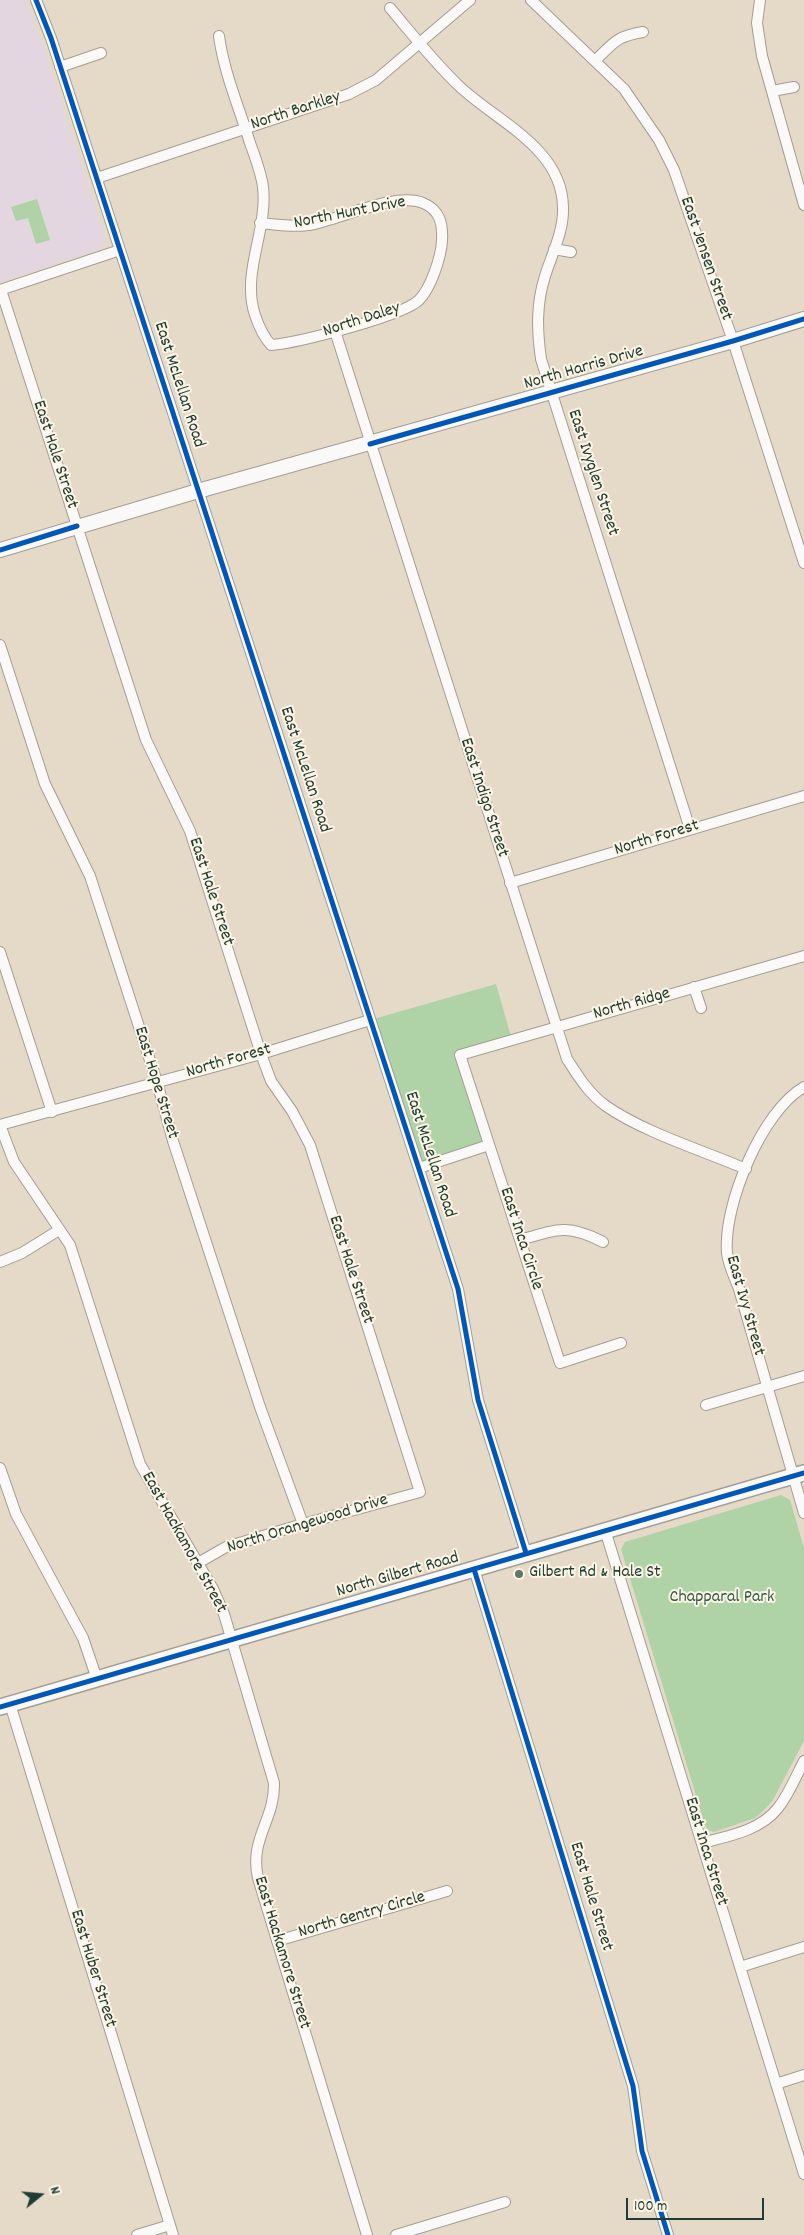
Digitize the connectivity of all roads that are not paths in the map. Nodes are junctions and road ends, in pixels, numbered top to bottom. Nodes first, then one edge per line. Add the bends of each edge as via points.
1 (36, 0) edge
2 (470, 0) edge
3 (531, 0) edge
4 (760, 0) edge
5 (390, 8) dead end
6 (642, 32) dead end
7 (219, 36) dead end
8 (419, 43) junction
9 (101, 53) dead end
10 (596, 60) junction
11 (60, 68) junction
12 (794, 87) dead end
13 (772, 92) junction
14 (246, 129) junction
15 (97, 178) junction
16 (804, 204) edge
17 (438, 213) joint
18 (260, 223) junction
19 (554, 249) junction
20 (120, 250) junction
21 (571, 252) dead end
22 (0, 290) edge
23 (804, 319) edge
24 (335, 331) junction
25 (733, 341) junction
26 (552, 392) junction
27 (370, 444) junction
28 (198, 491) junction
29 (76, 526) junction
30 (0, 550) edge
31 (804, 563) edge
32 (0, 646) edge
33 (804, 796) edge
34 (690, 829) junction
35 (510, 883) junction
36 (0, 952) edge
37 (804, 956) edge
38 (694, 987) junction
39 (701, 1008) dead end
40 (370, 1020) junction
41 (555, 1026) junction
42 (261, 1054) junction
43 (460, 1055) joint
44 (157, 1082) junction
45 (804, 1087) edge
46 (52, 1112) junction
47 (0, 1125) edge
48 (489, 1145) junction
49 (419, 1168) junction
50 (746, 1169) junction
51 (59, 1230) junction
52 (520, 1240) junction
53 (603, 1242) dead end
54 (0, 1262) edge
55 (621, 1343) dead end
56 (804, 1376) edge
57 (767, 1386) junction
58 (706, 1405) dead end
59 (0, 1468) edge
60 (799, 1474) edge
61 (420, 1492) joint
62 (804, 1513) edge
63 (303, 1524) junction
64 (605, 1530) junction
65 (526, 1553) junction
66 (198, 1563) junction
67 (474, 1568) junction
68 (231, 1639) junction
69 (97, 1679) junction
70 (5, 1705) edge
71 (804, 1761) edge
72 (702, 1843) junction
73 (447, 1891) dead end
74 (277, 1941) junction
75 (804, 1947) edge
76 (740, 1967) junction
77 (804, 2076) edge
78 (776, 2084) junction
79 (804, 2174) edge
80 (505, 2202) dead end
81 (172, 2230) edge
82 (137, 2235) edge
83 (368, 2235) edge
84 (396, 2235) edge
85 (668, 2235) edge

1 - 11 street, East McLellan Road
2 - 8 street, North Barkley
3 - 10 street, East Jensen Street
4 - 13 street via 757,23
5 - 8 street, East Ivyglen Street
6 - 10 street via 627,34 615,41
7 - 14 street via 222,61
8 - 14 street, North Barkley via 376,80 349,94
8 - 19 street, East Ivyglen Street via 459,86 540,150 560,189 563,206 561,231
9 - 11 street
10 - 25 street, East Jensen Street via 624,89 659,140 674,170
11 - 15 street, East McLellan Road
12 - 13 street
13 - 16 street
14 - 15 street, North Barkley
14 - 18 street via 263,188
15 - 20 street, East McLellan Road
17 - 18 street, North Hunt Drive via 423,203 392,202 311,225 289,227
17 - 24 street, North Daley via 442,245 430,286 419,301 401,311
18 - 24 street, North Daley via 250,280 250,300 262,335 271,345 288,344
19 - 21 street
19 - 26 street, East Ivyglen Street via 544,278 536,328 541,359
20 - 22 street
20 - 28 street, East McLellan Road
22 - 29 street, East Hale Street
23 - 25 street, North Harris Drive
24 - 27 street, East Indigo Street
25 - 26 street, North Harris Drive
25 - 31 street, East Jensen Street
26 - 27 street, North Harris Drive
26 - 34 street, East Ivyglen Street
27 - 28 street, North Harris Drive
27 - 35 street, East Indigo Street
28 - 29 street, North Harris Drive
28 - 40 street, East McLellan Road
29 - 30 street, North Harris Drive
29 - 42 street, East Hale Street via 146,740 190,831
32 - 44 street, East Hope Street via 45,784 90,876
33 - 34 street, North Forest
34 - 35 street, North Forest
35 - 41 street, East Indigo Street
36 - 46 street
37 - 38 street, North Ridge
38 - 39 street
38 - 41 street, North Ridge
40 - 42 street, North Forest
40 - 49 street, East McLellan Road
41 - 43 street, North Ridge
41 - 50 street, East Indigo Street via 567,1059 582,1083 605,1105 634,1122
42 - 44 street, North Forest
42 - 61 street, East Hale Street via 271,1081 310,1145
43 - 48 street, East Inca Circle
44 - 46 street, North Forest
44 - 63 street, East Hope Street via 173,1141 260,1407
45 - 50 street, East Ivy Street via 779,1107 764,1128
46 - 47 street, North Forest
47 - 51 street, East Hackamore Street via 14,1162
48 - 49 street
48 - 52 street, East Inca Circle
49 - 65 street, East McLellan Road via 458,1289 478,1400
50 - 57 street, East Ivy Street via 730,1212 727,1254
51 - 54 street via 22,1253
51 - 66 street, East Hackamore Street via 70,1244 140,1464
52 - 53 street via 568,1228
52 - 55 street, East Inca Circle via 560,1363
56 - 57 street
57 - 58 street
57 - 60 street, East Ivy Street
59 - 69 street via 16,1514 83,1638
60 - 62 street, East Ivy Street
60 - 64 main road, North Gilbert Road
61 - 63 street, North Orangewood Drive
63 - 66 street, North Orangewood Drive via 226,1547
64 - 65 main road, North Gilbert Road
64 - 72 street, East Inca Street
65 - 67 main road, North Gilbert Road
66 - 68 street, East Hackamore Street via 217,1596
67 - 68 main road, North Gilbert Road
67 - 85 street, East Hale Street via 633,2086 642,2151
68 - 69 main road, North Gilbert Road
68 - 74 street, East Hackamore Street via 274,1783 273,1804 258,1839 255,1858
69 - 70 main road, North Gilbert Road
70 - 81 street, East Huber Street
71 - 72 street via 783,1801 771,1816 745,1831
72 - 76 street, East Inca Street
73 - 74 street, North Gentry Circle
74 - 83 street, East Hackamore Street
75 - 76 street
76 - 78 street, East Inca Street
77 - 78 street
78 - 79 street, East Inca Street
80 - 84 street
81 - 82 street

